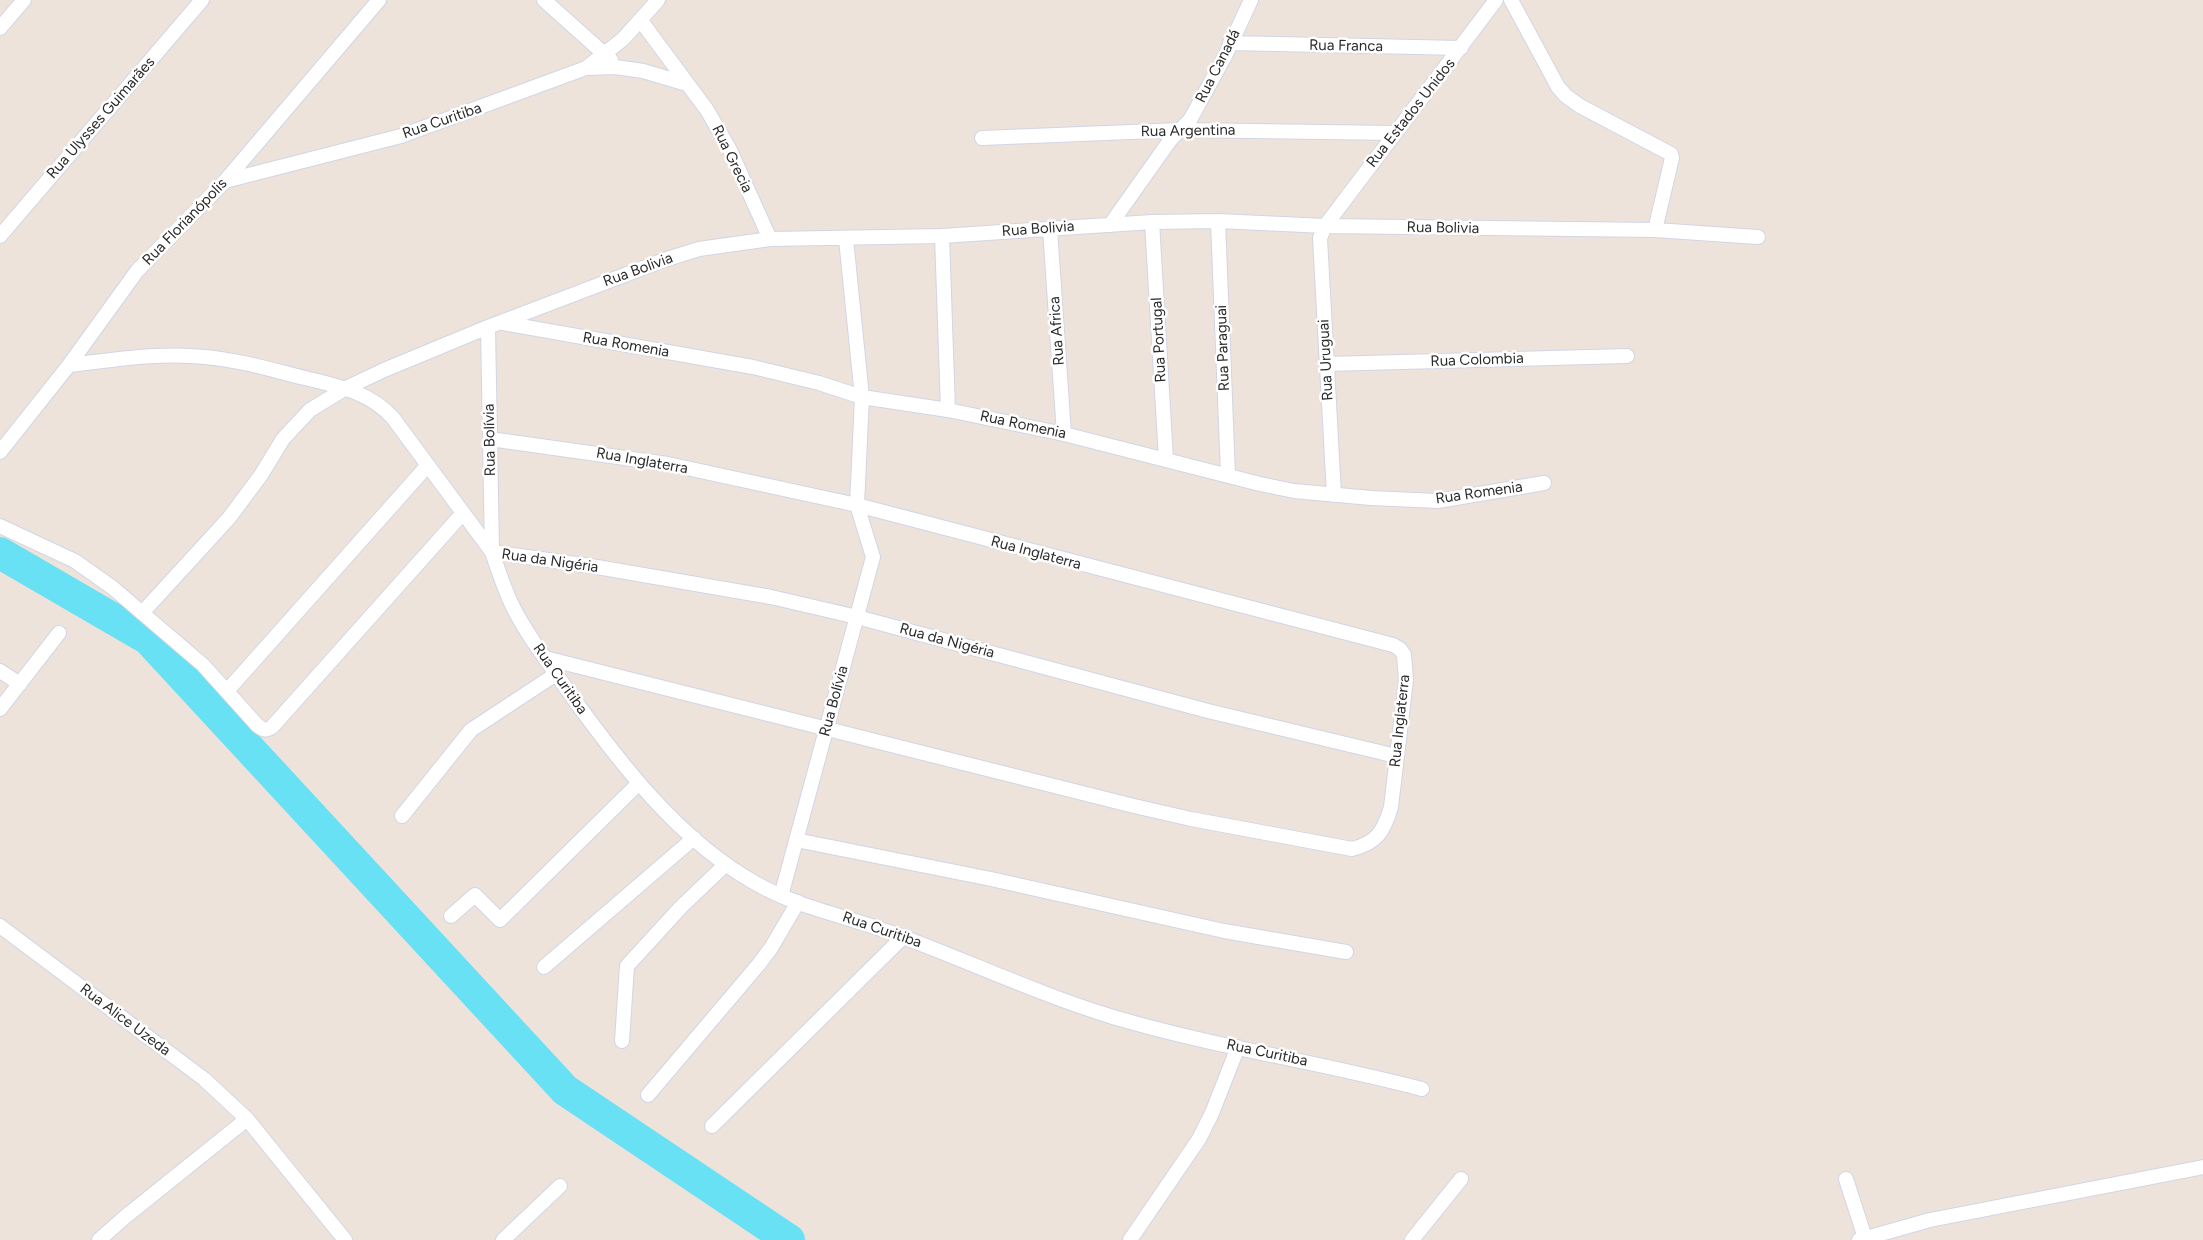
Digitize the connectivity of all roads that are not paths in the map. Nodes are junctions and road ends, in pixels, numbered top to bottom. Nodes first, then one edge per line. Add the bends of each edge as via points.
1 (24, 0) edge
2 (202, 0) edge
3 (379, 0) edge
4 (544, 0) edge
5 (658, 0) edge
6 (1251, 0) edge
7 (1496, 0) edge
8 (1511, 0) edge
9 (641, 21) junction
10 (0, 28) edge
11 (1230, 43) junction
12 (1461, 48) junction
13 (606, 54) junction
14 (615, 67) junction
15 (586, 68) junction
16 (687, 84) junction
17 (1180, 130) junction
18 (1395, 133) junction
19 (982, 138) dead end
20 (225, 181) junction
21 (1218, 221) junction
22 (1152, 222) junction
23 (1110, 224) junction
24 (1325, 226) junction
25 (1050, 228) junction
26 (1655, 230) junction
27 (0, 236) edge
28 (942, 236) junction
29 (1758, 237) dead end
30 (770, 239) junction
31 (846, 239) junction
32 (495, 325) junction
33 (1627, 356) dead end
34 (1326, 364) junction
35 (69, 365) junction
36 (346, 388) junction
37 (862, 397) junction
38 (948, 410) junction
39 (1064, 434) junction
40 (490, 439) junction
41 (0, 452) edge
42 (1166, 459) junction
43 (428, 465) junction
44 (1228, 475) junction
45 (1544, 483) dead end
46 (1334, 495) junction
47 (857, 505) junction
48 (463, 513) junction
49 (0, 526) edge
50 (492, 552) junction
51 (142, 613) junction
52 (857, 617) junction
53 (59, 633) dead end
54 (544, 658) junction
55 (0, 671) edge
56 (556, 674) junction
57 (20, 684) junction
58 (227, 691) junction
59 (0, 710) edge
60 (826, 730) junction
61 (1396, 756) junction
62 (639, 783) junction
63 (402, 816) dead end
64 (694, 838) junction
65 (796, 840) junction
66 (726, 864) junction
67 (781, 896) junction
68 (798, 902) junction
69 (451, 916) dead end
70 (0, 926) edge
71 (903, 937) junction
72 (1346, 952) dead end
73 (544, 967) dead end
74 (622, 1041) dead end
75 (1238, 1047) junction
76 (1422, 1089) dead end
77 (648, 1095) dead end
78 (246, 1120) junction
79 (712, 1126) dead end
80 (2203, 1167) edge
81 (1461, 1179) dead end
82 (1846, 1180) dead end
83 (560, 1186) dead end
84 (1862, 1239) edge
85 (99, 1240) edge
86 (345, 1240) edge
87 (503, 1240) edge
88 (1130, 1240) edge
89 (1412, 1240) edge

1 - 10 street
2 - 27 street, Rua Ulysses Guimarães
3 - 20 street, Rua Florianópolis
4 - 13 street
5 - 9 street, Rua Curitiba
6 - 11 street, Rua Canadá
7 - 12 street, Rua Estados Unidos
8 - 26 street via 1566,96 1611,123 1668,150 1672,158
9 - 13 street, Rua Curitiba
9 - 16 street, Rua Grecia
11 - 12 street, Rua Franca
11 - 17 street, Rua Canadá via 1190,120
12 - 18 street, Rua Estados Unidos
13 - 14 street
13 - 15 street, Rua Curitiba
14 - 15 street
14 - 16 street
15 - 20 street, Rua Curitiba via 401,136
16 - 30 street, Rua Grecia via 726,143
17 - 18 street, Rua Argentina
17 - 19 street, Rua Argentina
17 - 23 street, Rua Canadá
18 - 24 street, Rua Estados Unidos
20 - 35 street, Rua Florianópolis via 137,271
21 - 22 street, Rua Bolivia
21 - 24 street, Rua Bolivia
21 - 44 street, Rua Paraguai
22 - 23 street, Rua Bolivia
22 - 42 street, Rua Portugal
23 - 25 street, Rua Bolivia
24 - 26 street, Rua Bolivia
24 - 34 street, Rua Uruguai via 1319,246
25 - 28 street, Rua Bolivia
25 - 39 street, Rua Africa
26 - 29 street, Rua Bolivia
28 - 31 street, Rua Bolivia
28 - 38 street
30 - 31 street, Rua Bolivia
30 - 32 street, Rua Bolivia via 699,250 664,260
31 - 37 street, Rua Bolívia
32 - 36 street, Rua Bolivia
32 - 37 street, Rua Romenia via 753,368
32 - 40 street, Rua Bolívia
33 - 34 street, Rua Colombia
34 - 46 street, Rua Uruguai
35 - 36 street via 152,356 205,356 234,360
35 - 41 street, Rua Florianópolis
36 - 43 street via 385,409
36 - 51 street, Rua Bolivia via 310,410 293,426 229,518
37 - 38 street, Rua Romenia
37 - 47 street, Rua Bolívia
38 - 39 street, Rua Romenia
39 - 42 street, Rua Romenia
40 - 47 street, Rua Inglaterra via 668,464
40 - 50 street, Rua Bolívia
42 - 44 street, Rua Romenia
43 - 48 street
43 - 58 street
44 - 46 street, Rua Romenia via 1274,487
45 - 46 street, Rua Romenia via 1438,500
47 - 52 street, Rua Bolívia via 873,557
47 - 61 street, Rua Inglaterra via 1400,649 1404,656 1406,680
48 - 50 street
48 - 58 street via 272,727 262,729
49 - 51 street via 75,561
50 - 52 street, Rua da Nigéria via 761,596
50 - 54 street, Rua Curitiba via 513,607
51 - 58 street via 177,641
52 - 60 street, Rua Bolívia
52 - 61 street, Rua da Nigéria via 1208,712
53 - 57 street
54 - 56 street, Rua Curitiba
54 - 60 street, Rua Inglaterra
55 - 57 street
56 - 62 street, Rua Curitiba
56 - 63 street via 471,730
57 - 59 street
60 - 61 street, Rua Inglaterra via 1172,814 1352,849 1373,841 1387,822
60 - 65 street, Rua Bolívia
62 - 64 street, Rua Curitiba
62 - 69 street via 500,920 475,895
64 - 66 street, Rua Curitiba
64 - 73 street
65 - 67 street, Rua Bolívia
65 - 72 street via 1224,931
66 - 67 street, Rua Curitiba via 757,885
66 - 74 street via 627,966
67 - 68 street, Rua Curitiba
68 - 71 street, Rua Curitiba
68 - 77 street via 759,964
70 - 78 street, Rua Alice Uzeda via 204,1079
71 - 75 street, Rua Curitiba via 1066,1002 1149,1027
71 - 79 street
75 - 76 street, Rua Curitiba
75 - 88 street via 1199,1139
78 - 85 street
78 - 86 street, Rua Alice Uzeda
80 - 84 street via 1930,1220
81 - 89 street
82 - 84 street
83 - 87 street

